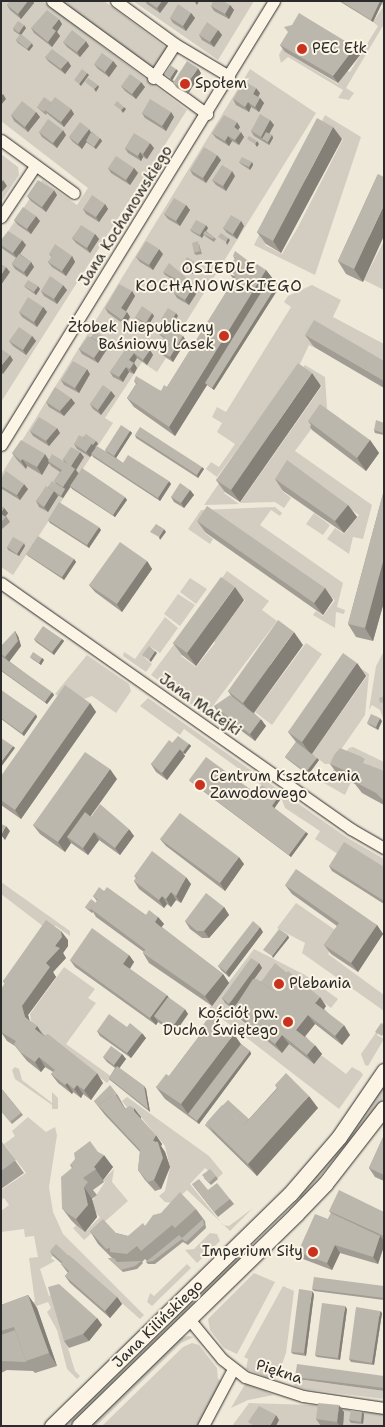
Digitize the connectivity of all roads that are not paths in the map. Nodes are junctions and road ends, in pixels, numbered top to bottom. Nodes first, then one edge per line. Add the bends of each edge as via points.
1 (52, 1) edge
2 (116, 1) edge
3 (274, 1) edge
4 (175, 44) junction
5 (229, 76) junction
6 (153, 78) junction
7 (207, 114) junction
8 (1, 140) edge
9 (35, 166) junction
10 (74, 193) dead end
11 (1, 217) edge
12 (1, 446) edge
13 (1, 583) edge
14 (384, 848) edge
15 (384, 1071) edge
16 (384, 1108) edge
17 (263, 1221) junction
18 (276, 1235) junction
19 (189, 1319) junction
20 (233, 1369) junction
21 (384, 1408) edge
22 (52, 1426) edge
23 (79, 1426) edge
24 (203, 1426) edge

1 - 6 street
2 - 4 street
3 - 5 street, Jana Kochanowskiego
4 - 5 street
4 - 6 street
5 - 7 street, Jana Kochanowskiego
6 - 7 street
7 - 12 street, Jana Kochanowskiego
8 - 9 street
9 - 10 street
9 - 11 street
13 - 14 street, Jana Matejki via 351,829
15 - 17 street, Jana Kilińskiego via 332,1145
16 - 18 street, Jana Kilińskiego via 325,1184
17 - 18 street
17 - 22 street, Jana Kilińskiego
18 - 19 street, Jana Kilińskiego
19 - 20 street, Piękna
19 - 23 street, Jana Kilińskiego
20 - 21 street, Piękna via 290,1393
20 - 24 street

